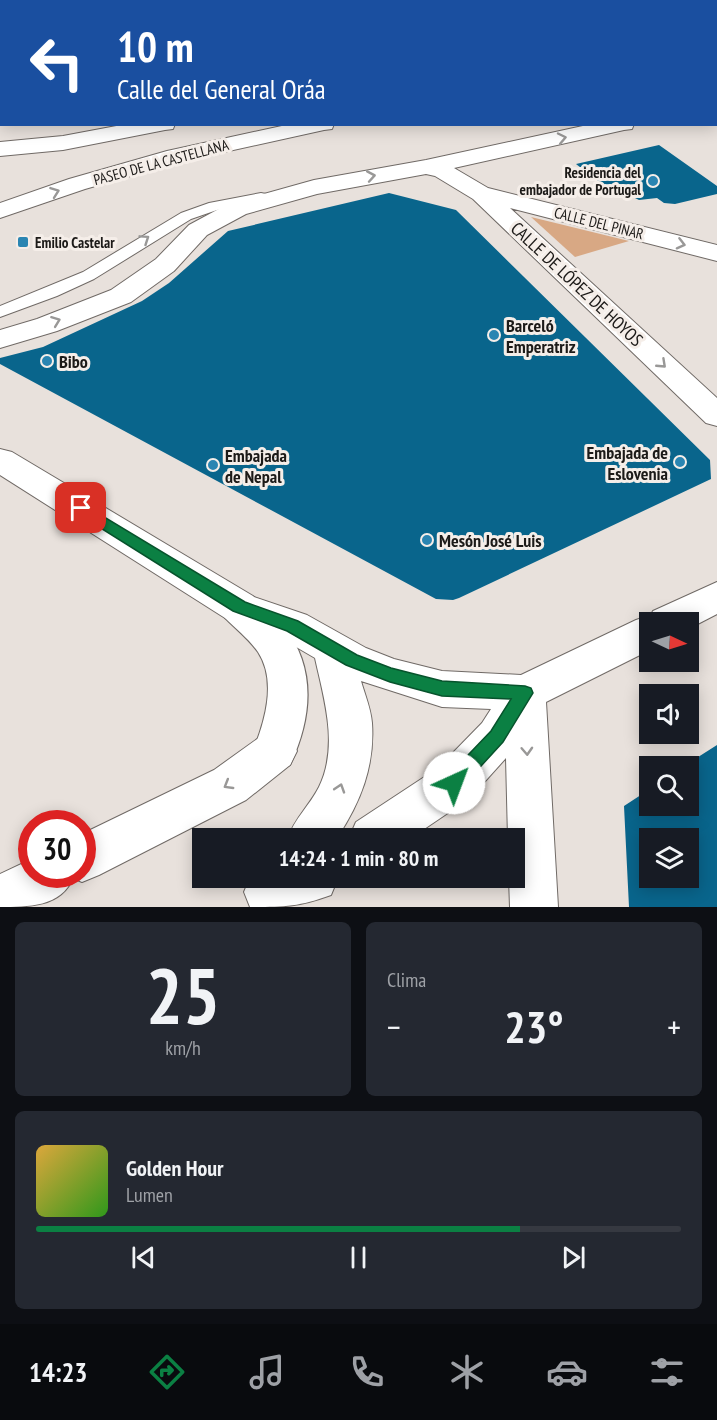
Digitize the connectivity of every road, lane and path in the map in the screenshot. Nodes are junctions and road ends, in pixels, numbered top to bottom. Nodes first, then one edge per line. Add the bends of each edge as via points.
1 (154, 126) edge
2 (315, 126) edge
3 (615, 126) edge
4 (0, 149) edge
5 (426, 166) junction
6 (314, 187) junction
7 (481, 194) junction
8 (0, 212) edge
9 (717, 253) edge
10 (0, 312) edge
11 (0, 339) edge
12 (717, 416) edge
13 (0, 460) edge
14 (717, 597) edge
15 (239, 607) junction
16 (687, 612) edge
17 (639, 636) edge
18 (333, 650) junction
19 (525, 693) junction
20 (318, 828) edge
21 (387, 828) edge
22 (96, 852) edge
23 (24, 888) edge
24 (0, 900) edge
25 (534, 907) edge

1 - 4 main road, PASEO DE LA CASTELLANA via 63,143
8 -> 2 main road, PASEO DE LA CASTELLANA via 76,184 176,156
5 -> 3 main road
6 -> 5 main road
5 - 7 main road, CALLE DE LÓPEZ DE HOYOS via 443,171
10 -> 6 lane via 100,269 188,215 218,205
11 -> 6 main road via 121,296 165,265 198,230 237,209
7 -> 9 main road, CALLE DEL PINAR
7 -> 12 main road, CALLE DE LÓPEZ DE HOYOS
13 - 15 main road
14 - 16 main road
15 - 18 main road via 292,626
15 -> 22 main road via 274,644 289,686 285,727 275,751 230,785
17 - 19 main road
18 - 19 main road via 390,675 442,689
20 -> 18 main road via 340,794 348,760 351,722
19 - 21 main road via 497,737 454,783
19 -> 25 main road
23 - 24 main road

